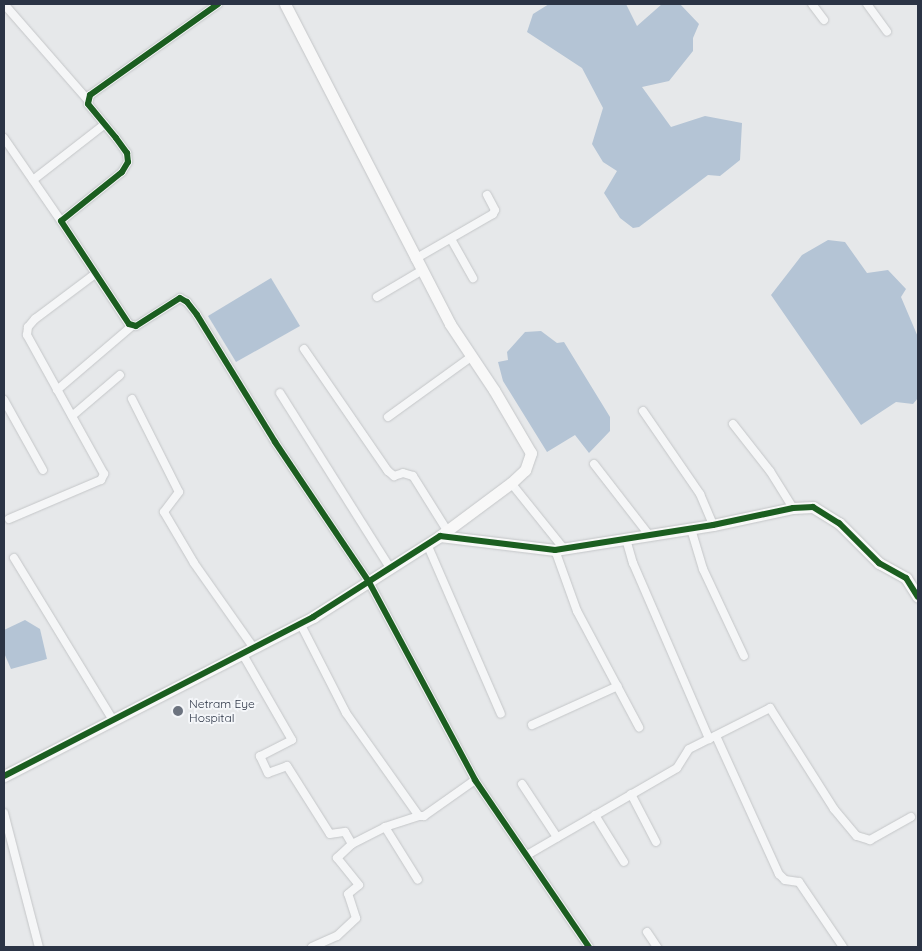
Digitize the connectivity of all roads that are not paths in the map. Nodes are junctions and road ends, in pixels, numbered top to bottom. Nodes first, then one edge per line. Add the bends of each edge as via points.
1 (4, 4) edge
2 (218, 4) edge
3 (285, 4) edge
4 (812, 4) edge
5 (867, 4) edge
6 (824, 20) dead end
7 (887, 32) dead end
8 (87, 99) junction
9 (105, 124) junction
10 (4, 138) edge
11 (33, 180) junction
12 (487, 194) dead end
13 (61, 221) junction
14 (451, 238) junction
15 (415, 259) junction
16 (421, 271) junction
17 (95, 274) junction
18 (473, 278) dead end
19 (377, 298) dead end
20 (132, 326) junction
21 (304, 348) dead end
22 (472, 357) junction
23 (120, 375) dead end
24 (57, 390) junction
25 (280, 393) dead end
26 (132, 399) dead end
27 (4, 400) edge
28 (643, 411) dead end
29 (72, 416) junction
30 (388, 417) dead end
31 (733, 424) dead end
32 (594, 464) dead end
33 (43, 470) dead end
34 (511, 483) junction
35 (793, 508) junction
36 (9, 519) dead end
37 (713, 525) junction
38 (691, 529) junction
39 (444, 534) junction
40 (649, 535) junction
41 (626, 539) junction
42 (427, 544) junction
43 (559, 549) junction
44 (14, 558) dead end
45 (390, 568) junction
46 (918, 576) edge
47 (906, 578) junction
48 (368, 582) junction
49 (918, 597) edge
50 (300, 623) junction
51 (253, 647) junction
52 (242, 653) junction
53 (744, 656) dead end
54 (618, 686) junction
55 (501, 714) dead end
56 (113, 720) junction
57 (532, 725) dead end
58 (640, 727) dead end
59 (713, 738) junction
60 (4, 776) edge
61 (475, 780) junction
62 (522, 784) dead end
63 (631, 794) junction
64 (4, 814) edge
65 (595, 815) junction
66 (419, 816) junction
67 (911, 817) dead end
68 (385, 826) junction
69 (557, 837) junction
70 (656, 842) dead end
71 (352, 844) junction
72 (527, 855) junction
73 (624, 862) dead end
74 (418, 880) dead end
75 (648, 932) dead end
76 (38, 947) edge
77 (312, 947) edge
78 (589, 947) edge
79 (657, 947) edge
80 (843, 947) edge

1 - 8 street
2 - 8 street via 194,18
3 - 15 street
4 - 6 street
5 - 7 street
8 - 9 street
9 - 11 street
9 - 13 street via 126,153 128,162 122,172
10 - 11 street
11 - 13 street
12 - 14 street via 495,210 493,214
13 - 17 street
14 - 15 street
14 - 18 street
15 - 16 street
16 - 19 street
16 - 22 street
17 - 20 street
17 - 24 street via 28,327 30,343
20 - 24 street
20 - 48 street via 180,298 187,302
21 - 39 street via 388,471 394,476 403,473 413,476
22 - 30 street
22 - 34 street via 531,453 525,470
23 - 29 street
24 - 29 street
25 - 45 street
26 - 51 street via 179,492 164,512 194,564
27 - 33 street
28 - 37 street via 700,494
29 - 36 street via 102,470 101,480
31 - 35 street via 770,471
32 - 40 street
34 - 39 street
34 - 43 street
35 - 37 street
35 - 47 street via 824,511 879,563
37 - 38 street
38 - 40 street
38 - 53 street via 703,569
39 - 42 street
39 - 43 street
40 - 41 street
41 - 43 street
41 - 59 street via 633,563
42 - 45 street
42 - 55 street
43 - 54 street via 577,611
44 - 56 street
45 - 48 street
46 - 47 street
47 - 49 street
48 - 50 street
48 - 61 street
50 - 51 street
50 - 66 street via 346,713
51 - 52 street
52 - 56 street
52 - 71 street via 292,740 260,756 268,772 287,766 330,834 345,832
54 - 57 street
54 - 58 street
56 - 60 street
59 - 63 street via 689,748 677,768
59 - 67 street via 770,708 834,809 857,836 870,840
59 - 80 street via 779,874 785,880 799,882
61 - 66 street via 424,816
61 - 72 street
62 - 69 street
63 - 65 street
63 - 70 street
64 - 76 street
65 - 69 street
65 - 73 street
66 - 68 street
68 - 71 street
68 - 74 street
69 - 72 street
71 - 77 street via 337,858 359,885 348,894 356,918 337,936
72 - 78 street
75 - 79 street

